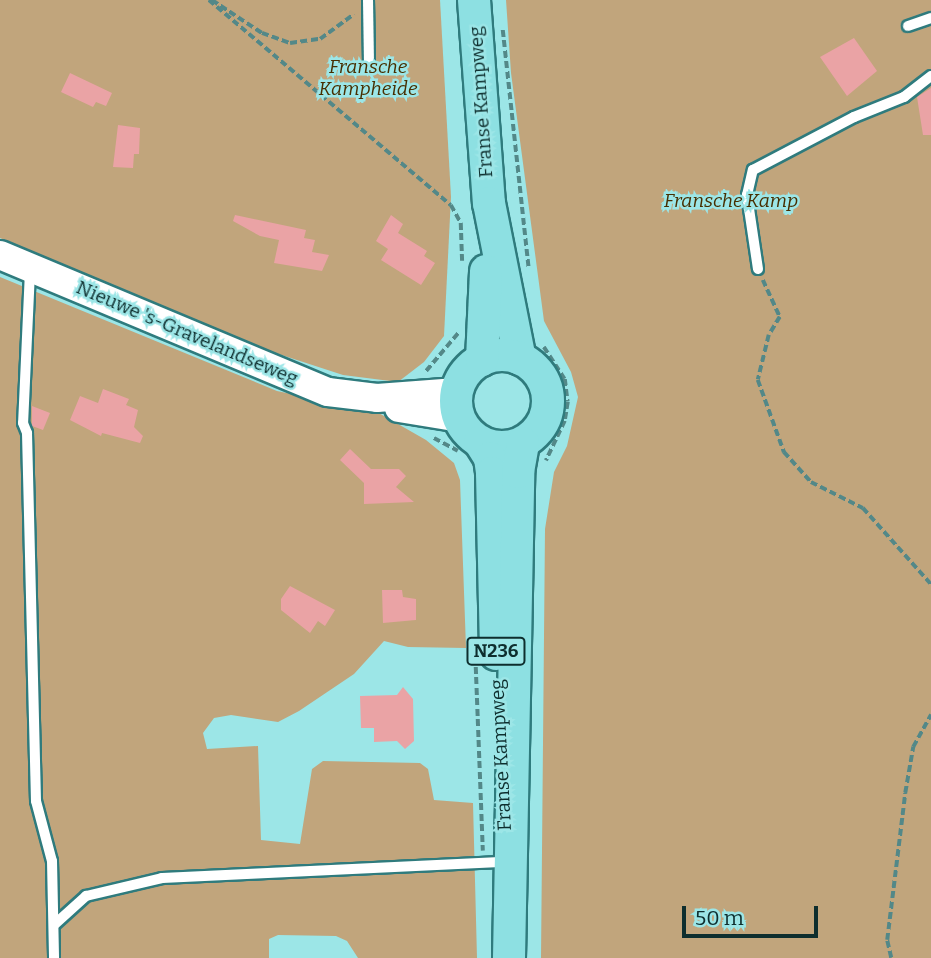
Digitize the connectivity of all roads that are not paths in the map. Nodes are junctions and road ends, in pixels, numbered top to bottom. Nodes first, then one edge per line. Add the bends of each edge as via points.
1 (368, 0) edge
2 (474, 0) edge
3 (931, 18) edge
4 (908, 26) dead end
5 (369, 65) dead end
6 (931, 76) edge
7 (489, 203) junction
8 (0, 255) edge
9 (31, 267) junction
10 (758, 269) road end
11 (520, 359) junction
12 (482, 360) junction
13 (458, 405) junction
14 (523, 443) junction
15 (473, 449) junction
16 (496, 863) junction
17 (55, 924) junction
18 (54, 958) edge
19 (509, 958) edge

1 - 5 lane
2 - 7 main road, Franse Kampweg
3 - 4 lane
6 - 10 lane via 904,97 854,117 753,170 747,195
7 - 11 main road, Franse Kampweg
7 - 12 main road, Franse Kampweg
8 - 9 main road, Nieuwe 's-Gravelandseweg
9 - 13 main road, Nieuwe 's-Gravelandseweg via 328,392
9 - 17 lane via 23,423 27,433 36,801 52,861
11 - 12 main road via 500,355
11 - 14 main road via 538,372 549,398 542,426
12 - 13 main road via 462,379
13 - 15 main road, N236
14 - 15 main road
14 - 16 main road, Franse Kampweg / N236
15 - 16 main road, Franse Kampweg / N236 via 490,458 492,473 499,802
16 - 17 lane via 162,878 86,896
16 - 19 main road, Franse Kampweg / N236
17 - 18 lane

